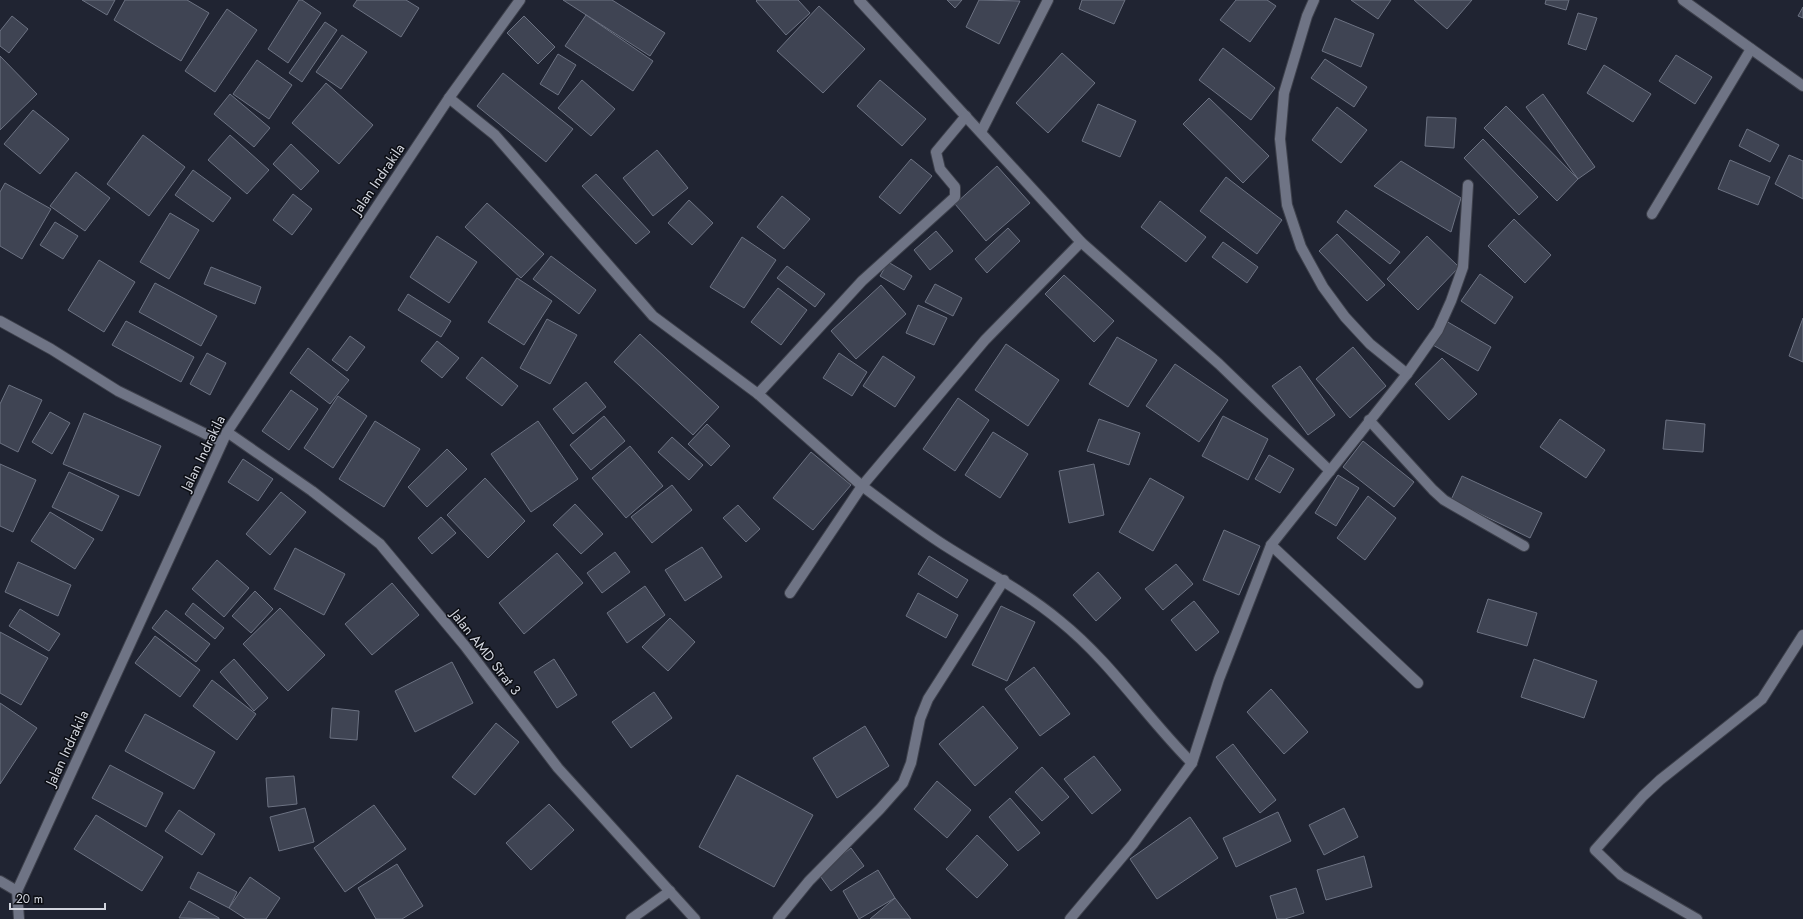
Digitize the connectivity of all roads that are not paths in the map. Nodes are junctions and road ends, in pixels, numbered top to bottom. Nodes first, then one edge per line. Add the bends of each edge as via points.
1 (520, 0) edge
2 (859, 0) edge
3 (1048, 0) edge
4 (1314, 0) edge
5 (1683, 0) edge
6 (1751, 49) junction
7 (1803, 86) edge
8 (449, 98) junction
9 (966, 116) junction
10 (981, 132) junction
11 (1468, 185) dead end
12 (1652, 214) dead end
13 (1081, 242) junction
14 (0, 321) edge
15 (1407, 374) junction
16 (758, 394) junction
17 (1369, 420) junction
18 (227, 432) junction
19 (222, 442) junction
20 (1330, 471) junction
21 (862, 486) junction
22 (1271, 545) junction
23 (1524, 546) dead end
24 (1004, 580) junction
25 (790, 593) dead end
26 (1803, 635) edge
27 (1418, 683) dead end
28 (1192, 763) junction
29 (0, 881) edge
30 (17, 891) junction
31 (670, 891) junction
32 (19, 919) edge
33 (631, 919) edge
34 (695, 919) edge
35 (778, 919) edge
36 (1070, 919) edge
37 (1697, 919) edge

1 - 8 street, Jalan Indrakila
2 - 9 street
3 - 10 street
4 - 15 street via 1284,93 1280,139 1287,205 1301,247 1323,287 1345,317 1370,344
5 - 6 street
6 - 7 street
6 - 12 street
8 - 16 street via 494,135 653,316
8 - 18 street, Jalan Indrakila
9 - 10 street
9 - 16 street via 936,152 940,169 955,187 955,197 862,281
10 - 13 street
11 - 15 street via 1463,267 1438,330
13 - 20 street via 1219,364
13 - 21 street via 985,340
14 - 19 street via 118,391
15 - 17 street
16 - 21 street
17 - 20 street
17 - 23 street via 1444,500
18 - 19 street, Jalan Indrakila
18 - 31 street, Jalan AMD Strat 3 via 312,491 380,544 465,646 558,768
19 - 30 street, Jalan Indrakila
20 - 22 street
21 - 24 street via 943,544
21 - 25 street
22 - 27 street
22 - 28 street via 1219,679
24 - 28 street via 1060,621 1103,660
24 - 35 street via 928,699 903,783 809,881
26 - 37 street via 1762,699 1660,780 1595,850 1621,874
28 - 36 street via 1133,844
29 - 30 street
30 - 32 street, Jalan Indrakila
31 - 33 street
31 - 34 street, Jalan AMD Strat 3

